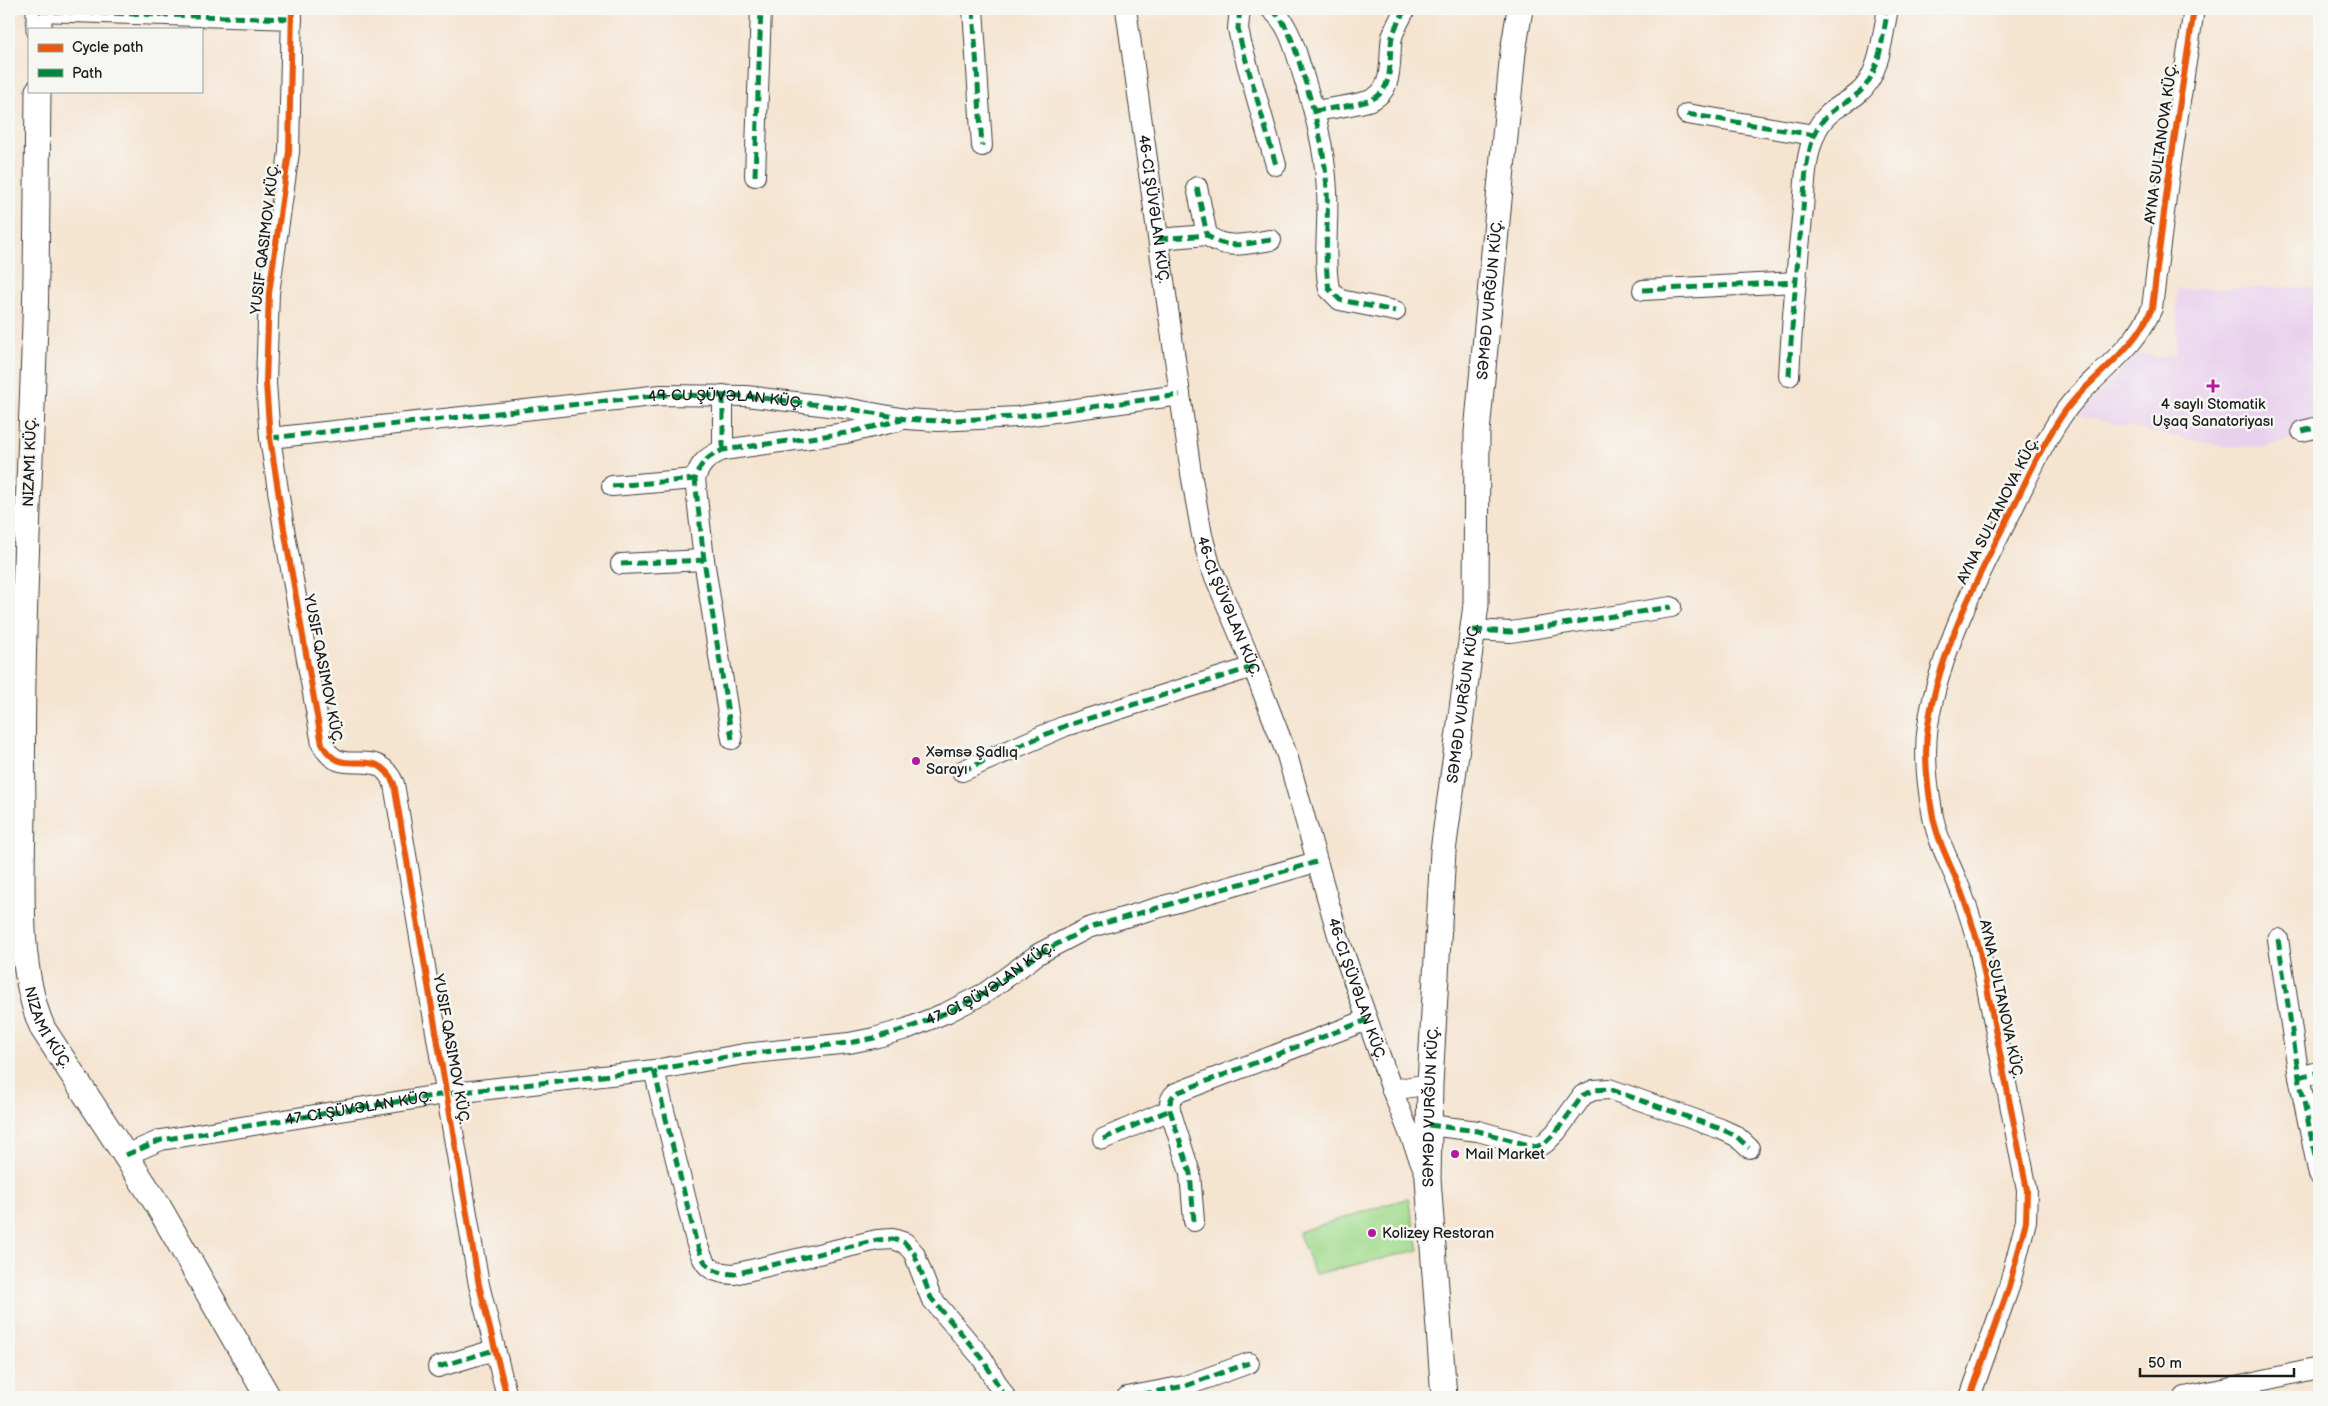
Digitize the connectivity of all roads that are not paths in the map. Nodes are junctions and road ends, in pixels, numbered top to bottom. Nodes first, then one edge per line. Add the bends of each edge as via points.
1 (761, 9) edge
2 (973, 9) edge
3 (1126, 9) edge
4 (1240, 9) edge
5 (1271, 9) edge
6 (1405, 9) edge
7 (1520, 9) edge
8 (1888, 9) edge
9 (2194, 9) edge
10 (292, 14) edge
11 (39, 16) edge
12 (38, 92) edge
13 (1314, 111) junction
14 (1687, 114) dead end
15 (1814, 134) junction
16 (982, 146) dead end
17 (1276, 165) dead end
18 (755, 176) dead end
19 (1197, 187) dead end
20 (1208, 235) junction
21 (1159, 239) junction
22 (1271, 240) dead end
23 (1796, 282) junction
24 (1643, 290) dead end
25 (1396, 310) dead end
26 (1789, 376) dead end
27 (723, 395) junction
28 (1180, 395) junction
29 (906, 419) junction
30 (270, 438) junction
31 (723, 450) junction
32 (694, 479) junction
33 (612, 486) dead end
34 (704, 560) junction
35 (621, 564) dead end
36 (1670, 607) dead end
37 (1473, 630) junction
38 (1253, 667) junction
39 (732, 738) dead end
40 (962, 771) dead end
41 (1316, 862) junction
42 (2278, 939) dead end
43 (19, 989) edge
44 (1367, 1020) junction
45 (654, 1070) junction
46 (2319, 1072) edge
47 (2299, 1077) junction
48 (1430, 1084) junction
49 (1392, 1090) junction
50 (446, 1094) junction
51 (1170, 1110) junction
52 (1429, 1125) junction
53 (1104, 1139) dead end
54 (1748, 1148) dead end
55 (126, 1155) junction
56 (2319, 1175) edge
57 (1428, 1179) junction
58 (1194, 1221) dead end
59 (494, 1350) junction
60 (1249, 1363) dead end
61 (438, 1367) dead end
62 (2319, 1368) edge
63 (268, 1397) edge
64 (507, 1397) edge
65 (1006, 1397) edge
66 (1127, 1397) edge
67 (1436, 1397) edge
68 (1444, 1397) edge
69 (1970, 1397) edge
70 (2185, 1397) edge

1 - 18 street
2 - 16 street
3 - 21 street
4 - 17 street via 1240,43
5 - 13 street via 1280,16 1288,31
6 - 13 street via 1395,28 1389,77 1379,95 1369,101
7 - 37 street, SƏMƏD VURĞUN KÜÇ. via 1512,62 1477,432 1477,587
8 - 15 street via 1875,66 1868,82 1860,92 1824,117
9 - 69 street, AYNA SULTANOVA KÜÇ. via 2152,308 2145,326 2135,339 2072,402 2051,432 1983,563 1947,656 1928,724 1926,746 1932,812 1979,947 2027,1190 2026,1221 2009,1287
10 - 11 street
10 - 30 street via 289,152 267,323 266,383
12 - 43 street, NIZAMI KÜÇ. via 35,321 22,756 24,934
13 - 25 street via 1325,166 1329,289 1340,300
14 - 15 street
15 - 23 street via 1808,159
19 - 20 street
20 - 21 street
20 - 22 street via 1225,245
21 - 28 street
23 - 24 street
23 - 26 street
27 - 29 street, 49-CU ŞÜVƏLAN KÜÇ. via 845,408
27 - 30 street, 49-CU ŞÜVƏLAN KÜÇ. via 661,395
27 - 31 street
28 - 29 street, 49-CU ŞÜVƏLAN KÜÇ. via 1017,418
28 - 38 street via 1205,549
29 - 31 street via 846,434
30 - 50 street via 322,744 327,754 336,760 378,764 388,771 394,784
31 - 32 street via 706,458
32 - 33 street
32 - 34 street
34 - 35 street
34 - 39 street
36 - 37 street via 1511,632
37 - 48 street, SƏMƏD VURĞUN KÜÇ. via 1442,851
38 - 40 street via 1065,726
38 - 41 street via 1295,779
41 - 44 street via 1338,939
41 - 45 street, 47-CI ŞÜVƏLAN KÜÇ. via 1088,928 1038,954 985,992 906,1029 850,1043 785,1048
42 - 47 street
43 - 55 street, NIZAMI KÜÇ.
44 - 49 street
44 - 51 street via 1176,1093 1169,1104
45 - 50 street, 47-CI ŞÜVƏLAN KÜÇ.
45 - 65 street via 696,1242 702,1259 711,1270 734,1274 877,1240 893,1239 905,1243 914,1253 931,1298 982,1358
46 - 47 street
47 - 56 street
48 - 49 street
48 - 52 street, SƏMƏD VURĞUN KÜÇ.
49 - 57 street
50 - 55 street, 47-CI ŞÜVƏLAN KÜÇ. via 160,1140
50 - 59 street via 479,1285
51 - 53 street
51 - 58 street via 1190,1173
52 - 54 street via 1478,1131 1536,1147 1546,1143 1556,1132 1583,1095 1609,1089 1721,1129 1736,1136
52 - 57 street, SƏMƏD VURĞUN KÜÇ.
55 - 63 street, NIZAMI KÜÇ.
57 - 68 street, SƏMƏD VURĞUN KÜÇ.
59 - 61 street
59 - 64 street
60 - 66 street via 1185,1386
62 - 70 street
67 - 68 street

